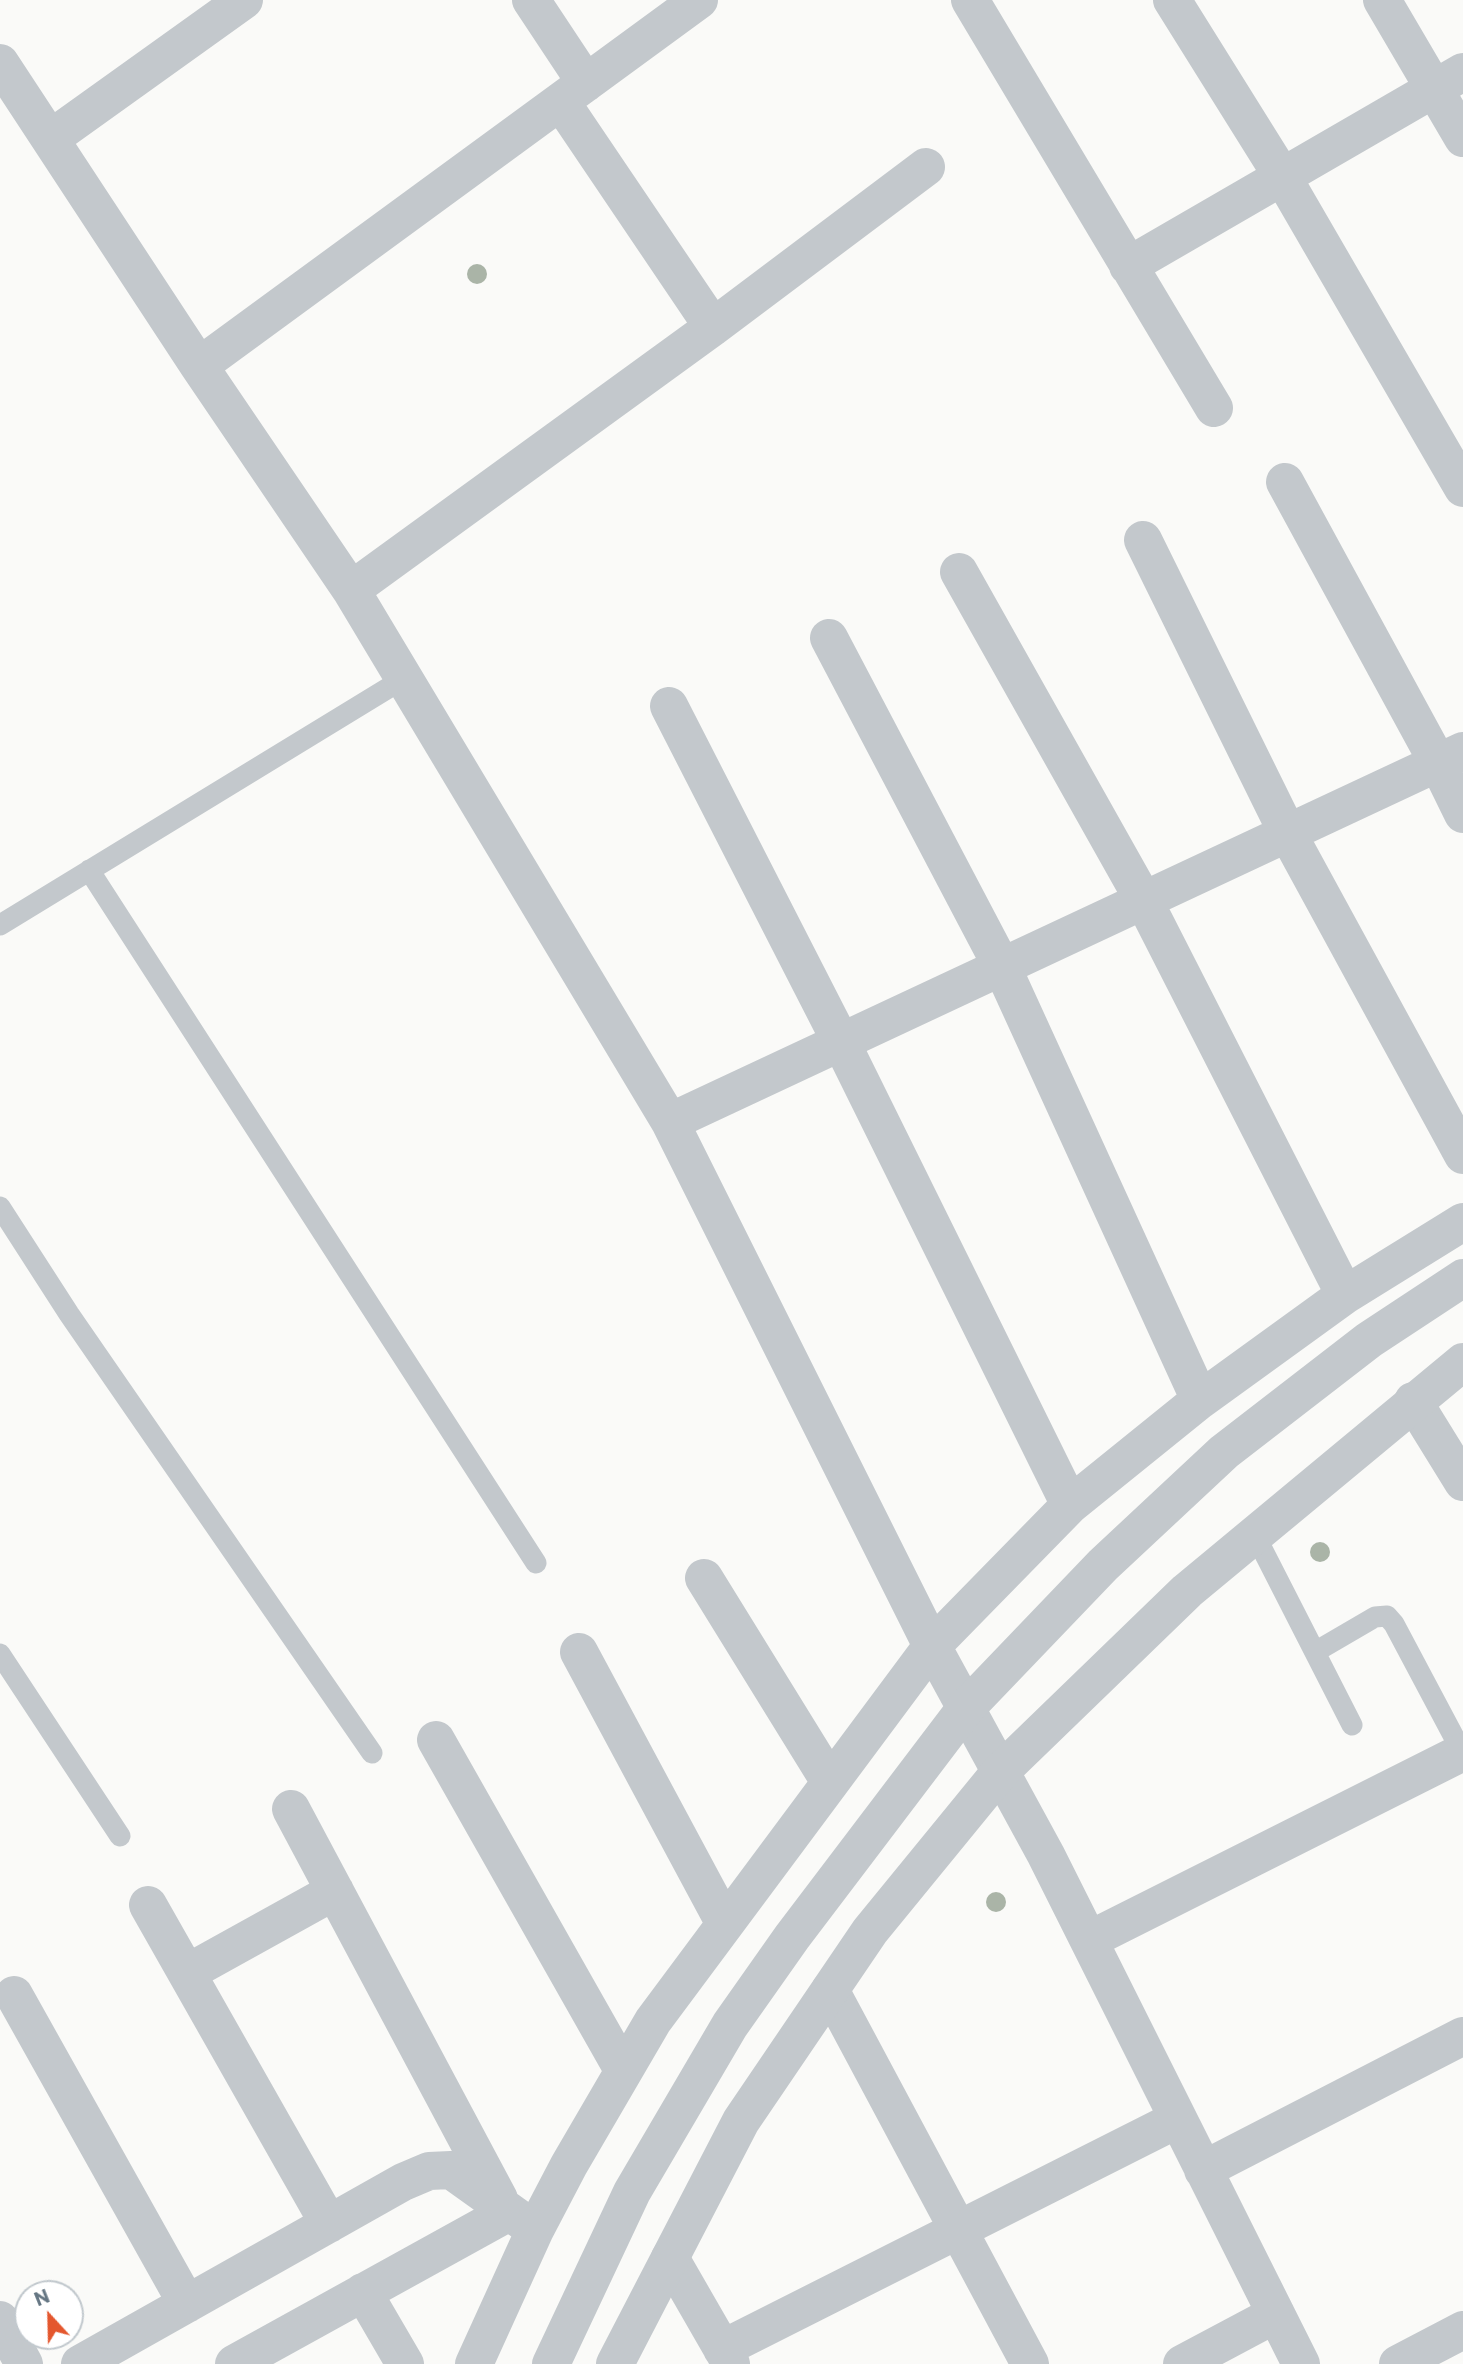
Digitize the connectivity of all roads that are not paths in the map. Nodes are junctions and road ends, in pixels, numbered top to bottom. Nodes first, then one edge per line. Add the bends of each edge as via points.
1 (244, 0) edge
2 (531, 0) edge
3 (699, 0) edge
4 (970, 0) edge
5 (1172, 0) edge
6 (1382, 0) edge
7 (0, 63) edge
8 (1449, 80) edge
9 (574, 92) junction
10 (1463, 138) edge
11 (50, 139) junction
12 (926, 167) dead end
13 (1282, 176) junction
14 (1128, 266) junction
15 (713, 327) junction
16 (199, 366) junction
17 (1214, 408) dead end
18 (1285, 482) dead end
19 (1463, 488) edge
20 (1143, 540) dead end
21 (959, 572) dead end
22 (351, 590) junction
23 (829, 638) dead end
24 (403, 679) junction
25 (668, 706) dead end
26 (1451, 757) edge
27 (1463, 814) edge
28 (1288, 834) junction
29 (89, 870) junction
30 (1143, 901) junction
31 (0, 925) edge
32 (1002, 967) junction
33 (841, 1042) junction
34 (670, 1122) junction
35 (1463, 1155) edge
36 (0, 1207) edge
37 (1463, 1222) edge
38 (1463, 1278) edge
39 (1345, 1295) junction
40 (1463, 1362) edge
41 (1200, 1400) junction
42 (1413, 1401) junction
43 (1463, 1482) edge
44 (1070, 1505) junction
45 (1255, 1535) junction
46 (536, 1563) dead end
47 (704, 1578) dead end
48 (932, 1646) junction
49 (579, 1652) dead end
50 (1315, 1652) junction
51 (0, 1654) edge
52 (965, 1709) junction
53 (1352, 1725) dead end
54 (436, 1740) dead end
55 (1463, 1752) edge
56 (372, 1753) dead end
57 (1000, 1772) junction
58 (830, 1782) junction
59 (291, 1809) dead end
60 (120, 1836) dead end
61 (335, 1891) junction
62 (148, 1905) dead end
63 (725, 1924) junction
64 (1089, 1940) junction
65 (187, 1973) junction
66 (830, 1990) junction
67 (14, 1995) dead end
68 (1463, 2036) edge
69 (624, 2070) junction
70 (1178, 2119) junction
71 (1203, 2170) junction
72 (516, 2216) junction
73 (329, 2224) junction
74 (958, 2230) junction
75 (670, 2258) junction
76 (363, 2292) junction
77 (187, 2304) junction
78 (1276, 2315) junction
79 (0, 2320) edge
80 (1463, 2330) edge
81 (727, 2356) edge
82 (243, 2362) edge
83 (24, 2364) edge
84 (80, 2364) edge
85 (405, 2364) edge
86 (474, 2364) edge
87 (551, 2364) edge
88 (615, 2364) edge
89 (1030, 2364) edge
90 (1182, 2364) edge
91 (1301, 2364) edge
92 (1398, 2364) edge

1 - 11 street
2 - 9 street
3 - 9 street
4 - 14 street
5 - 13 street
6 - 8 street
7 - 11 street
8 - 10 street
8 - 13 street
9 - 15 street
9 - 16 street
11 - 16 street
12 - 15 street
13 - 14 street
13 - 19 street
14 - 17 street
15 - 22 street
16 - 22 street
18 - 26 street
20 - 28 street
21 - 30 street
22 - 24 street
23 - 32 street
24 - 29 lane
24 - 34 street
25 - 33 street
26 - 27 street
26 - 28 street
28 - 30 street
28 - 35 street
29 - 31 lane
29 - 46 lane
30 - 32 street
30 - 39 street
32 - 33 street
32 - 41 street
33 - 34 street
33 - 44 street
34 - 48 street
36 - 56 lane
37 - 39 street
38 - 52 street via 1369,1340 1224,1452 1103,1565
39 - 41 street
40 - 42 street
41 - 44 street
42 - 43 street
42 - 45 street
44 - 48 street
45 - 50 lane
45 - 57 street via 1188,1591
47 - 58 street
48 - 52 street
48 - 58 street
49 - 63 street
50 - 53 lane
50 - 55 lane via 1375,1617 1387,1616
51 - 60 lane
52 - 57 street
52 - 87 street via 730,2025 632,2192
54 - 69 street
55 - 64 street
57 - 64 street
57 - 66 street via 870,1931
58 - 63 street
59 - 61 street
61 - 65 street
61 - 72 street
62 - 65 street
63 - 69 street via 653,2021
64 - 70 street
65 - 73 street
66 - 74 street
66 - 75 street via 741,2121
67 - 77 street
68 - 71 street
69 - 72 street
70 - 71 street
70 - 74 street
71 - 78 street
72 - 73 street via 451,2171 429,2171
72 - 76 street
72 - 86 street
73 - 77 street
74 - 81 street
74 - 89 street
75 - 81 street
75 - 88 street
76 - 82 street
76 - 85 street
77 - 84 street
78 - 90 street
78 - 91 street
79 - 83 street
80 - 92 street

